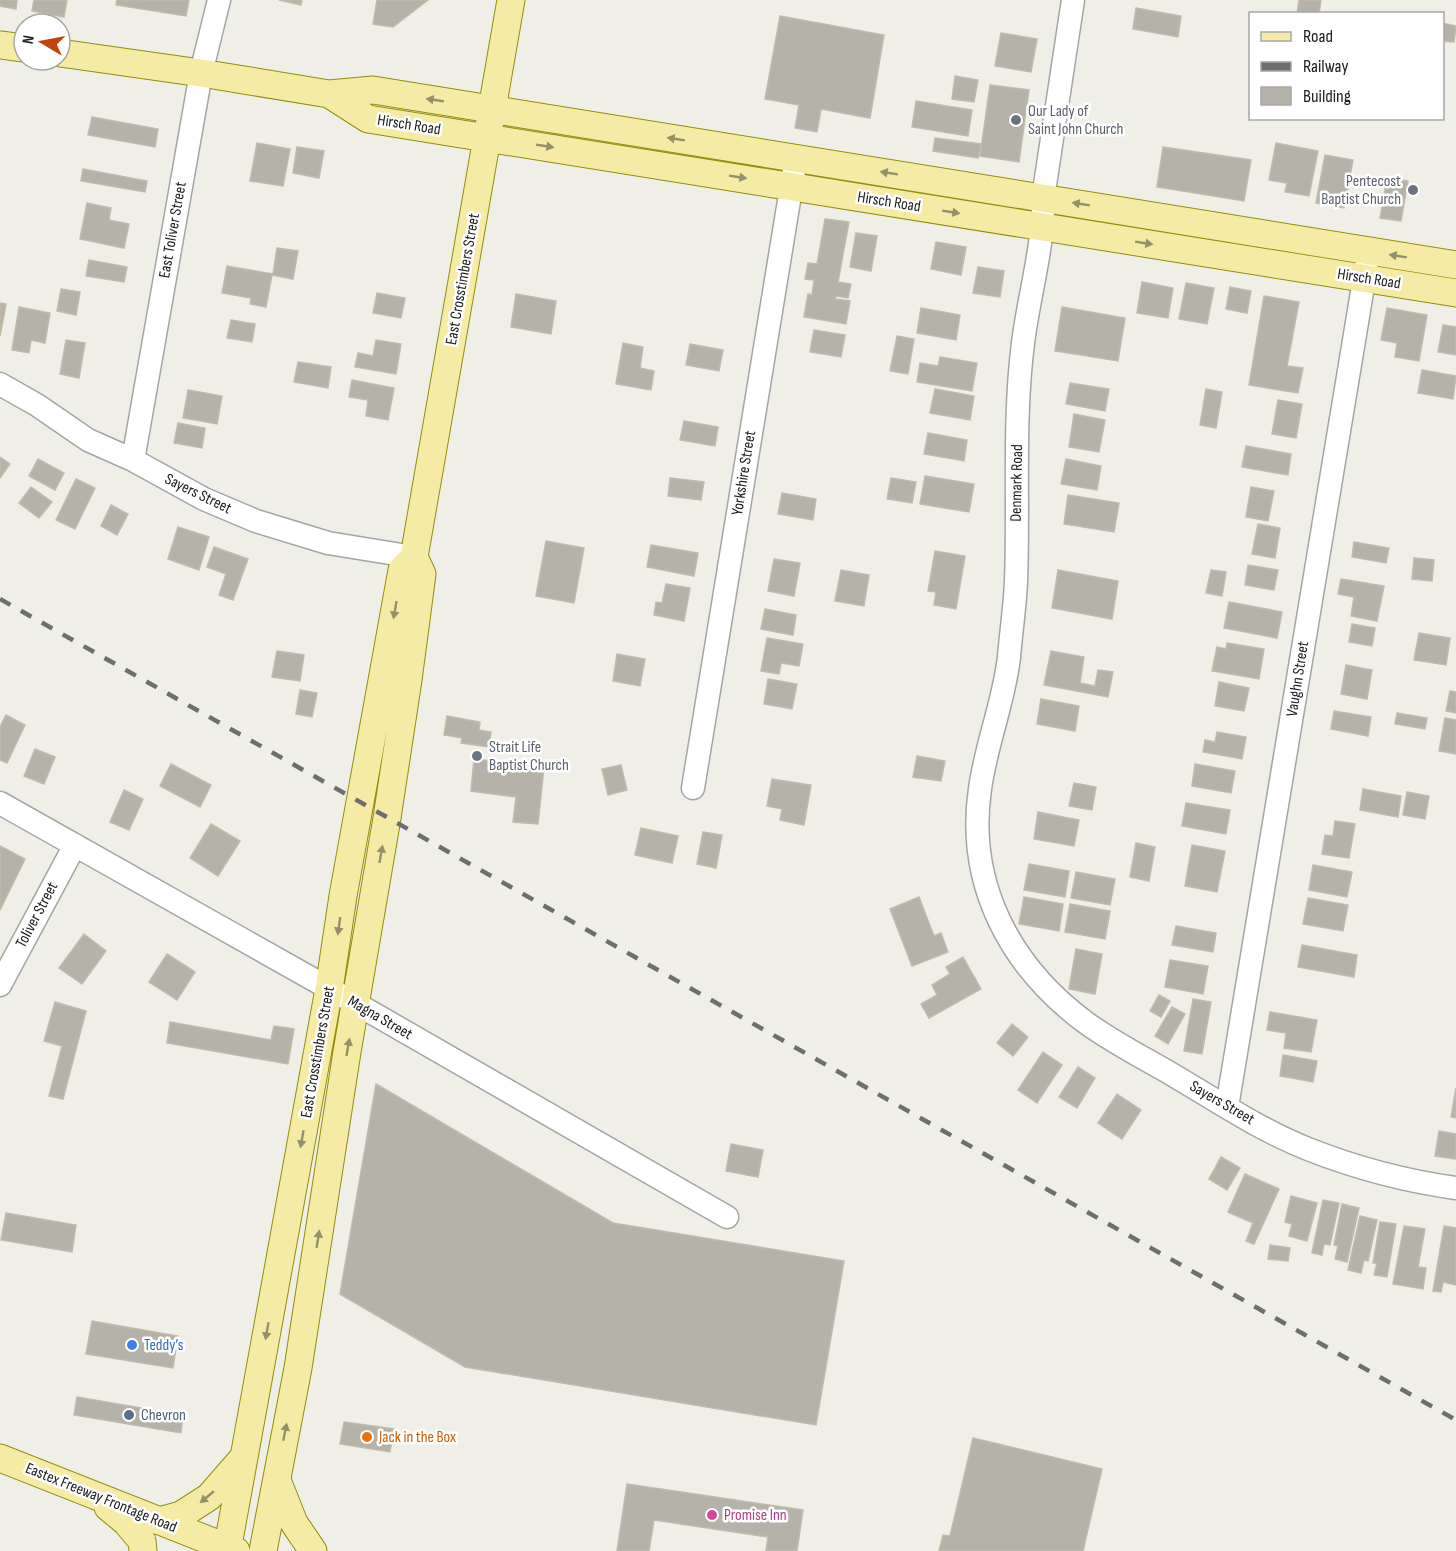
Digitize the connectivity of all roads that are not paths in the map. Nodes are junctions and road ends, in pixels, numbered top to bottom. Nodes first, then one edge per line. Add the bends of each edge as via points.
1 (219, 0) edge
2 (511, 0) edge
3 (1073, 0) edge
4 (72, 56) edge
5 (201, 73) junction
6 (329, 94) junction
7 (493, 109) junction
8 (488, 137) junction
9 (796, 158) junction
10 (791, 186) junction
11 (1043, 198) junction
12 (1043, 226) junction
13 (1369, 251) junction
14 (1456, 265) edge
15 (1364, 278) junction
16 (1456, 293) edge
17 (0, 384) edge
18 (133, 460) junction
19 (414, 557) junction
20 (693, 788) dead end
21 (0, 803) edge
22 (75, 845) junction
23 (1020, 957) joint
24 (0, 985) edge
25 (329, 989) junction
26 (356, 1004) junction
27 (1227, 1107) junction
28 (1456, 1188) edge
29 (727, 1217) dead end
30 (244, 1457) junction
31 (0, 1458) edge
32 (277, 1480) junction
33 (92, 1493) junction
34 (159, 1521) junction
35 (230, 1550) edge
36 (143, 1551) edge
37 (263, 1551) edge
38 (312, 1551) edge

1 - 5 street, East Toliver Street
2 - 7 main road, East Crosstimbers Street
3 - 11 street, Denmark Road
4 - 5 main road, Hirsch Road
5 - 6 main road, Hirsch Road
5 - 18 street, East Toliver Street
7 -> 6 main road, Hirsch Road via 373,90
6 - 8 main road, Hirsch Road via 368,119
7 - 8 main road, East Crosstimbers Street
9 -> 7 main road, Hirsch Road
8 -> 10 main road, Hirsch Road
8 - 19 main road, East Crosstimbers Street
9 - 10 street, Yorkshire Street
11 -> 9 main road, Hirsch Road
10 -> 12 main road, Hirsch Road
10 - 20 street, Yorkshire Street
11 - 12 street, Denmark Road
13 -> 11 main road, Hirsch Road
12 -> 15 main road, Hirsch Road
12 - 23 street, Denmark Road via 1023,344 1016,583 1008,665 977,810 982,870 993,907
14 -> 13 main road, Hirsch Road
13 - 15 street, Vaughn Street
15 - 16 main road, Hirsch Road
15 - 27 street, Vaughn Street
17 - 18 street, Sayers Street via 88,440
18 - 19 street, Sayers Street via 204,499 256,520 327,543
19 -> 25 main road, East Crosstimbers Street via 402,570
26 -> 19 main road, East Crosstimbers Street via 422,574
21 - 22 street, Magna Street
22 - 24 street, Toliver Street
22 - 25 street, Magna Street
23 - 27 street, Sayers Street via 1042,985 1088,1024
25 - 26 street, Magna Street
25 -> 30 main road, East Crosstimbers Street
26 - 29 street, Magna Street
32 -> 26 main road, East Crosstimbers Street
27 - 28 street, Sayers Street via 1305,1148 1346,1164
30 -> 34 main road via 209,1497 181,1515
30 - 35 main road, East Crosstimbers Street
31 - 33 main road, Eastex Freeway Frontage Road
32 - 37 main road, East Crosstimbers Street
32 - 38 main road via 294,1523
33 - 34 main road, Eastex Freeway Frontage Road
33 - 36 main road via 126,1522 142,1541
34 - 35 main road, Eastex Freeway Frontage Road

